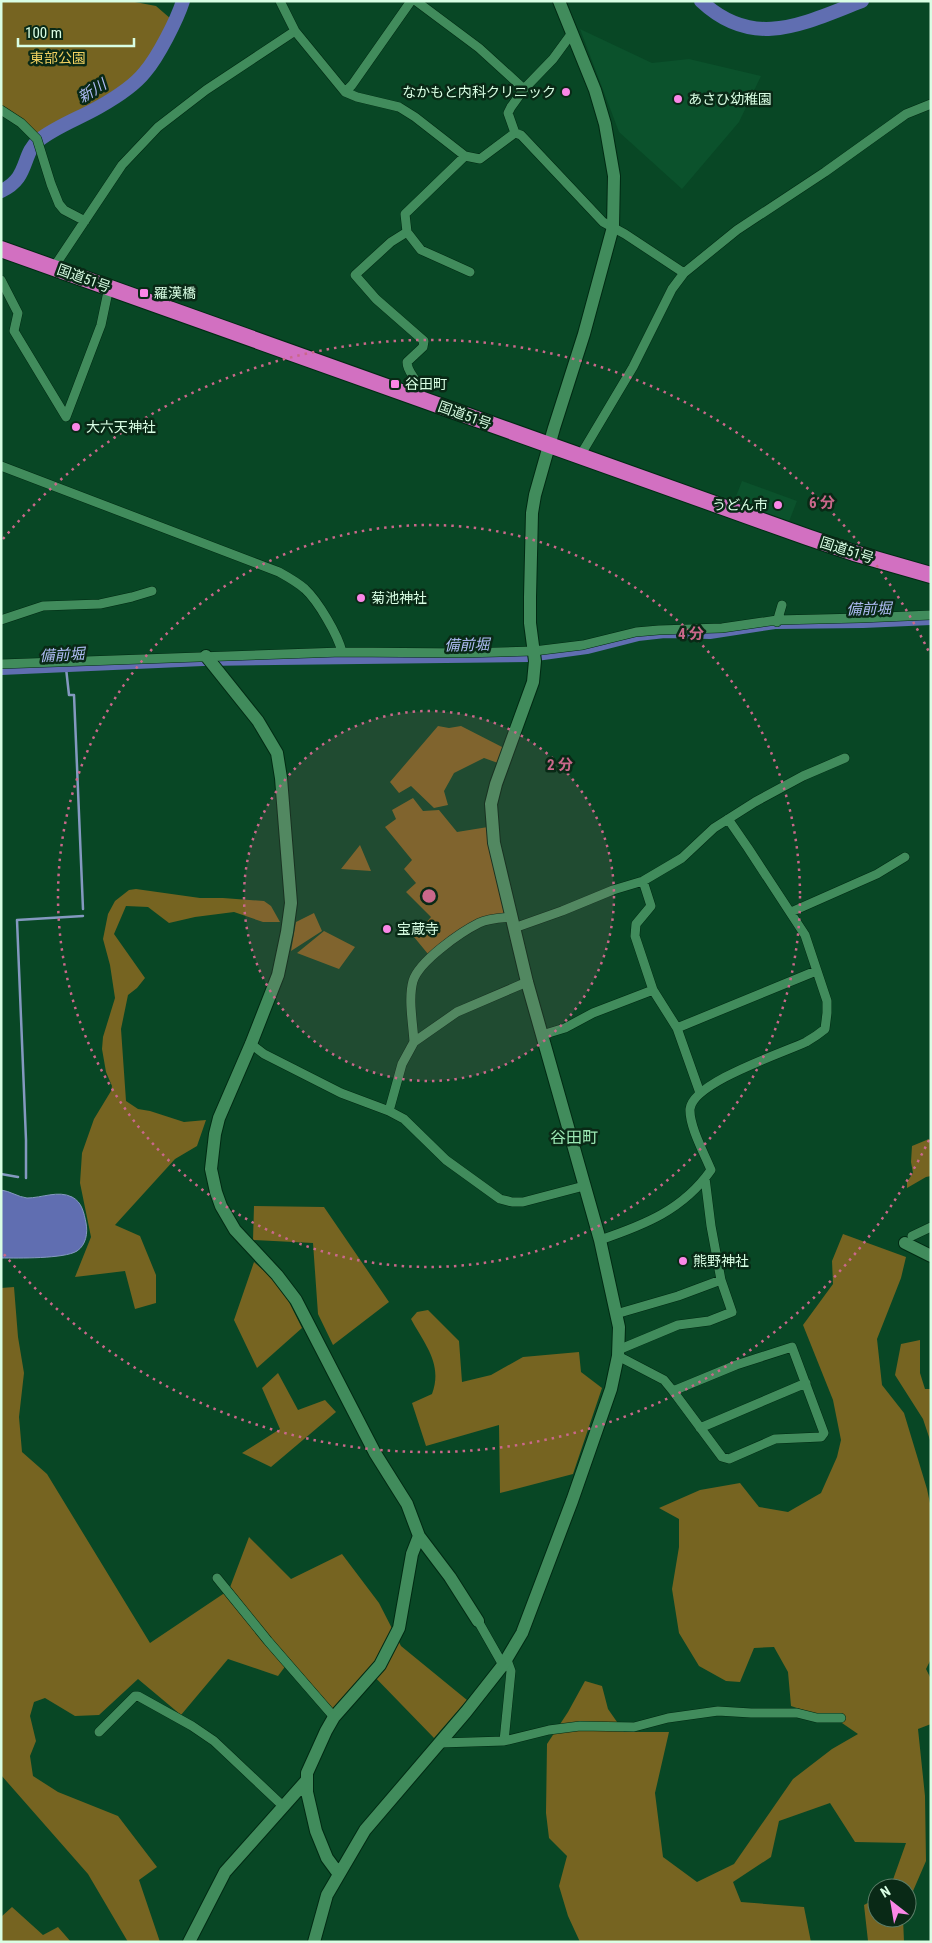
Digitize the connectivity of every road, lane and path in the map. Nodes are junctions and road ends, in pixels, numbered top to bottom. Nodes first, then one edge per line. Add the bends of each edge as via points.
1 (280, 1) edge
2 (411, 1) edge
3 (416, 1) edge
4 (559, 1) edge
5 (295, 31) junction
6 (572, 33) junction
7 (524, 89) junction
8 (345, 92) junction
9 (931, 104) edge
10 (1, 110) edge
11 (515, 132) junction
12 (465, 156) junction
13 (86, 221) junction
14 (613, 227) junction
15 (407, 232) junction
16 (1, 249) edge
17 (54, 267) junction
18 (470, 272) dead end
19 (684, 273) junction
20 (1, 280) edge
21 (109, 287) junction
22 (421, 399) junction
23 (549, 445) junction
24 (580, 456) junction
25 (1, 466) edge
26 (931, 575) edge
27 (152, 591) dead end
28 (782, 605) dead end
29 (931, 615) edge
30 (1, 620) edge
31 (777, 621) junction
32 (342, 652) junction
33 (534, 656) junction
34 (210, 661) junction
35 (1, 664) edge
36 (845, 758) dead end
37 (728, 819) junction
38 (905, 857) dead end
39 (643, 881) junction
40 (791, 912) junction
41 (513, 923) junction
42 (816, 971) junction
43 (527, 982) junction
44 (653, 990) junction
45 (677, 1028) junction
46 (542, 1035) junction
47 (414, 1042) junction
48 (251, 1044) junction
49 (700, 1093) junction
50 (389, 1111) junction
51 (706, 1178) junction
52 (584, 1186) junction
53 (931, 1227) edge
54 (908, 1239) joint
55 (600, 1240) junction
56 (931, 1256) edge
57 (721, 1280) junction
58 (616, 1314) junction
59 (618, 1353) junction
60 (806, 1384) junction
61 (673, 1391) junction
62 (700, 1428) junction
63 (419, 1536) junction
64 (217, 1578) dead end
65 (478, 1622) joint
66 (505, 1662) junction
67 (334, 1717) junction
68 (841, 1718) dead end
69 (99, 1732) dead end
70 (504, 1741) junction
71 (440, 1743) junction
72 (306, 1781) junction
73 (284, 1807) junction
74 (338, 1873) junction
75 (189, 1942) edge
76 (314, 1942) edge

1 - 5 street
2 - 8 street
3 - 7 street via 479,48
4 - 6 street
5 - 8 street
5 - 13 street via 206,90 158,127 122,165
6 - 7 street
6 - 14 street via 605,124 614,176
7 - 11 street via 508,113
8 - 12 street via 399,107
9 - 19 street via 906,114 737,230
10 - 13 street via 21,123 38,142 59,204
11 - 12 street via 480,159
11 - 14 street via 603,222
12 - 15 street via 405,214
13 - 17 street
14 - 19 street
14 - 23 street
15 - 18 street via 421,250
15 - 22 street via 355,275 376,299 424,341 423,347 407,362 407,368 418,383
16 - 17 highway, 国道51号
17 - 21 highway, 国道51号
19 - 24 street via 672,289 633,367
20 - 21 street via 18,313 14,331 66,418 101,325
21 - 22 highway, 国道51号
22 - 23 highway, 国道51号
23 - 24 highway, 国道51号
23 - 33 street via 532,513 530,623
24 - 26 highway, 国道51号 via 835,547
25 - 32 street via 279,572 312,597 339,641
27 - 30 street via 100,604 43,606
28 - 31 street
29 - 31 street
31 - 33 street via 722,628 636,632
32 - 33 street
32 - 34 street
33 - 41 street via 533,682 491,804 494,843
34 - 35 street
34 - 48 street via 264,730 276,753 281,778 290,918 278,975
36 - 37 street via 804,776
37 - 39 street via 682,858
37 - 40 street
38 - 40 street via 877,874
39 - 41 street via 562,911
39 - 44 street via 651,906 636,924 635,936
40 - 42 street via 804,935
41 - 43 street
41 - 47 street via 495,919 479,923 460,934 421,967 412,989
42 - 45 street
42 - 49 street via 826,1001 825,1029 806,1042 730,1074
43 - 46 street
43 - 47 street via 457,1012
44 - 45 street
44 - 46 street
45 - 49 street
46 - 52 street
47 - 50 street via 402,1064
48 - 50 street via 264,1054 341,1093
48 - 63 street via 215,1134 211,1164 216,1192 235,1230 296,1300 374,1453 407,1504
49 - 51 street via 690,1111 711,1170
50 - 52 street via 404,1119 446,1160 506,1201 531,1200
51 - 55 street via 671,1209 643,1225
51 - 57 street
52 - 55 street
53 - 54 street
54 - 56 street
55 - 58 street
57 - 58 street
57 - 59 street via 732,1312 709,1321 678,1325
58 - 59 street
59 - 61 street via 664,1380
59 - 66 street via 611,1389 569,1509 522,1633
60 - 61 street via 792,1347 736,1365
60 - 62 street
60 - 62 street via 824,1433 821,1437 775,1439 729,1459 722,1457
61 - 62 street
63 - 65 street
63 - 67 street via 412,1554 399,1628 380,1665
64 - 67 street
65 - 66 street
66 - 70 street via 511,1671
66 - 71 street
67 - 72 street via 310,1764
68 - 70 street via 718,1711 634,1727 580,1726 550,1730
69 - 73 street via 138,1696 214,1741
70 - 71 street
71 - 74 street via 365,1830
72 - 73 street
72 - 74 street via 316,1830 327,1858
73 - 75 street via 225,1872
74 - 76 street via 327,1895

